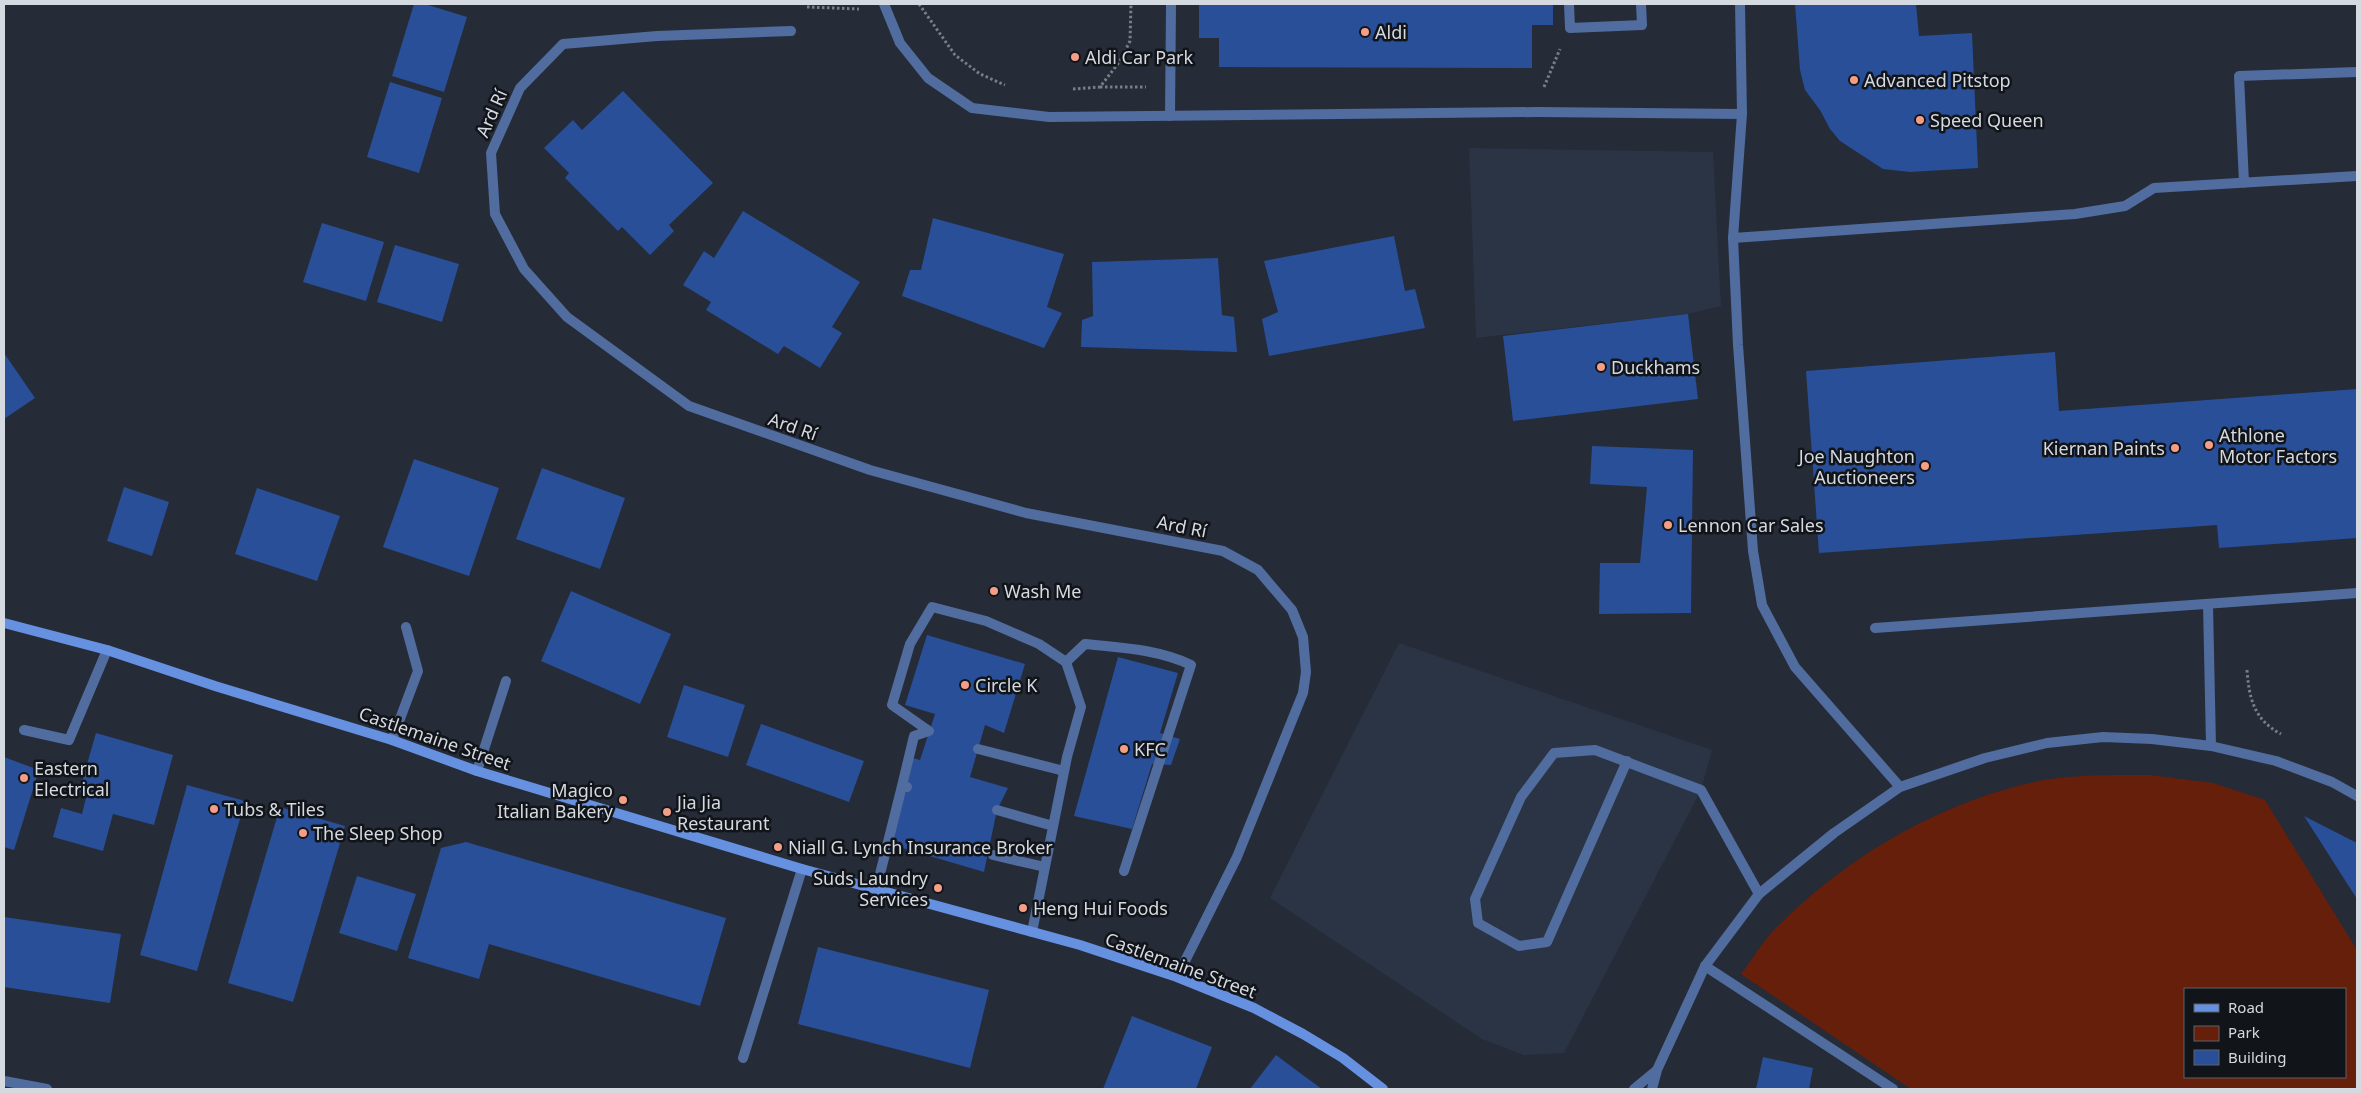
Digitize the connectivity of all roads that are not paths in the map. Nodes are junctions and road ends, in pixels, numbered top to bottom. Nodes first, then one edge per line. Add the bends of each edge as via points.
1 (884, 4) edge
2 (1171, 4) edge
3 (1569, 4) edge
4 (1641, 4) edge
5 (1740, 4) edge
6 (791, 31) dead end
7 (2357, 72) edge
8 (1742, 114) junction
9 (1170, 116) junction
10 (2357, 176) edge
11 (2244, 183) junction
12 (1733, 238) junction
13 (2357, 593) edge
14 (2208, 604) junction
15 (4, 624) edge
16 (406, 627) dead end
17 (1875, 628) dead end
18 (107, 650) junction
19 (1066, 662) junction
20 (506, 681) dead end
21 (24, 730) dead end
22 (392, 740) junction
23 (2211, 746) junction
24 (978, 749) dead end
25 (1627, 761) junction
26 (477, 771) junction
27 (1064, 771) junction
28 (1900, 787) junction
29 (2357, 796) edge
30 (997, 810) dead end
31 (1053, 826) junction
32 (993, 855) dead end
33 (1045, 867) junction
34 (802, 869) junction
35 (1124, 871) dead end
36 (876, 890) junction
37 (1759, 894) junction
38 (1032, 932) junction
39 (1705, 966) junction
40 (1177, 976) junction
41 (743, 1058) dead end
42 (1657, 1070) junction
43 (4, 1082) edge
44 (47, 1089) edge
45 (1383, 1089) edge
46 (1634, 1089) edge
47 (1652, 1089) edge
48 (1893, 1089) edge

1 - 9 street via 900,43 928,78 972,108 1049,117
2 - 9 street
3 - 4 street via 1570,28 1642,25
5 - 8 street
6 - 40 street, Ard Rí via 690,34 563,44 520,88 491,154 495,214 524,269 567,316 689,406 870,470 1026,513 1223,551 1258,570 1292,610 1303,637 1306,672 1303,693 1236,857
7 - 11 street via 2239,76
8 - 9 street via 1538,112
8 - 12 street
10 - 11 street
11 - 12 street via 2154,188 2124,206 2075,214
12 - 28 street via 1752,551 1762,605 1796,667
13 - 14 street
14 - 17 street
14 - 23 street
15 - 18 main road, Castlemaine Street
16 - 22 street via 418,671
18 - 21 street via 69,740
18 - 22 main road, Castlemaine Street
19 - 27 street via 1081,707
19 - 35 street via 1085,644 1144,650 1191,665
19 - 36 street via 1039,644 986,620 932,607 910,644 892,705 929,732 914,736
20 - 26 street
22 - 26 main road, Castlemaine Street
23 - 28 street via 2103,737 2047,743 1985,758
23 - 29 street via 2276,761 2332,782
24 - 27 street
25 - 25 street via 1595,750 1554,753 1520,796 1475,899 1478,923 1519,946 1547,942
25 - 37 street via 1701,790
26 - 34 main road, Castlemaine Street
27 - 31 street
28 - 37 street via 1834,833
30 - 31 street
31 - 33 street
32 - 33 street
33 - 38 street
34 - 36 main road, Castlemaine Street
34 - 41 street
36 - 38 main road, Castlemaine Street
37 - 39 street
38 - 40 main road, Castlemaine Street
39 - 42 street
39 - 48 street
40 - 45 main road, Castlemaine Street via 1254,1008 1303,1034 1343,1058
42 - 46 street
42 - 47 street
43 - 44 street

